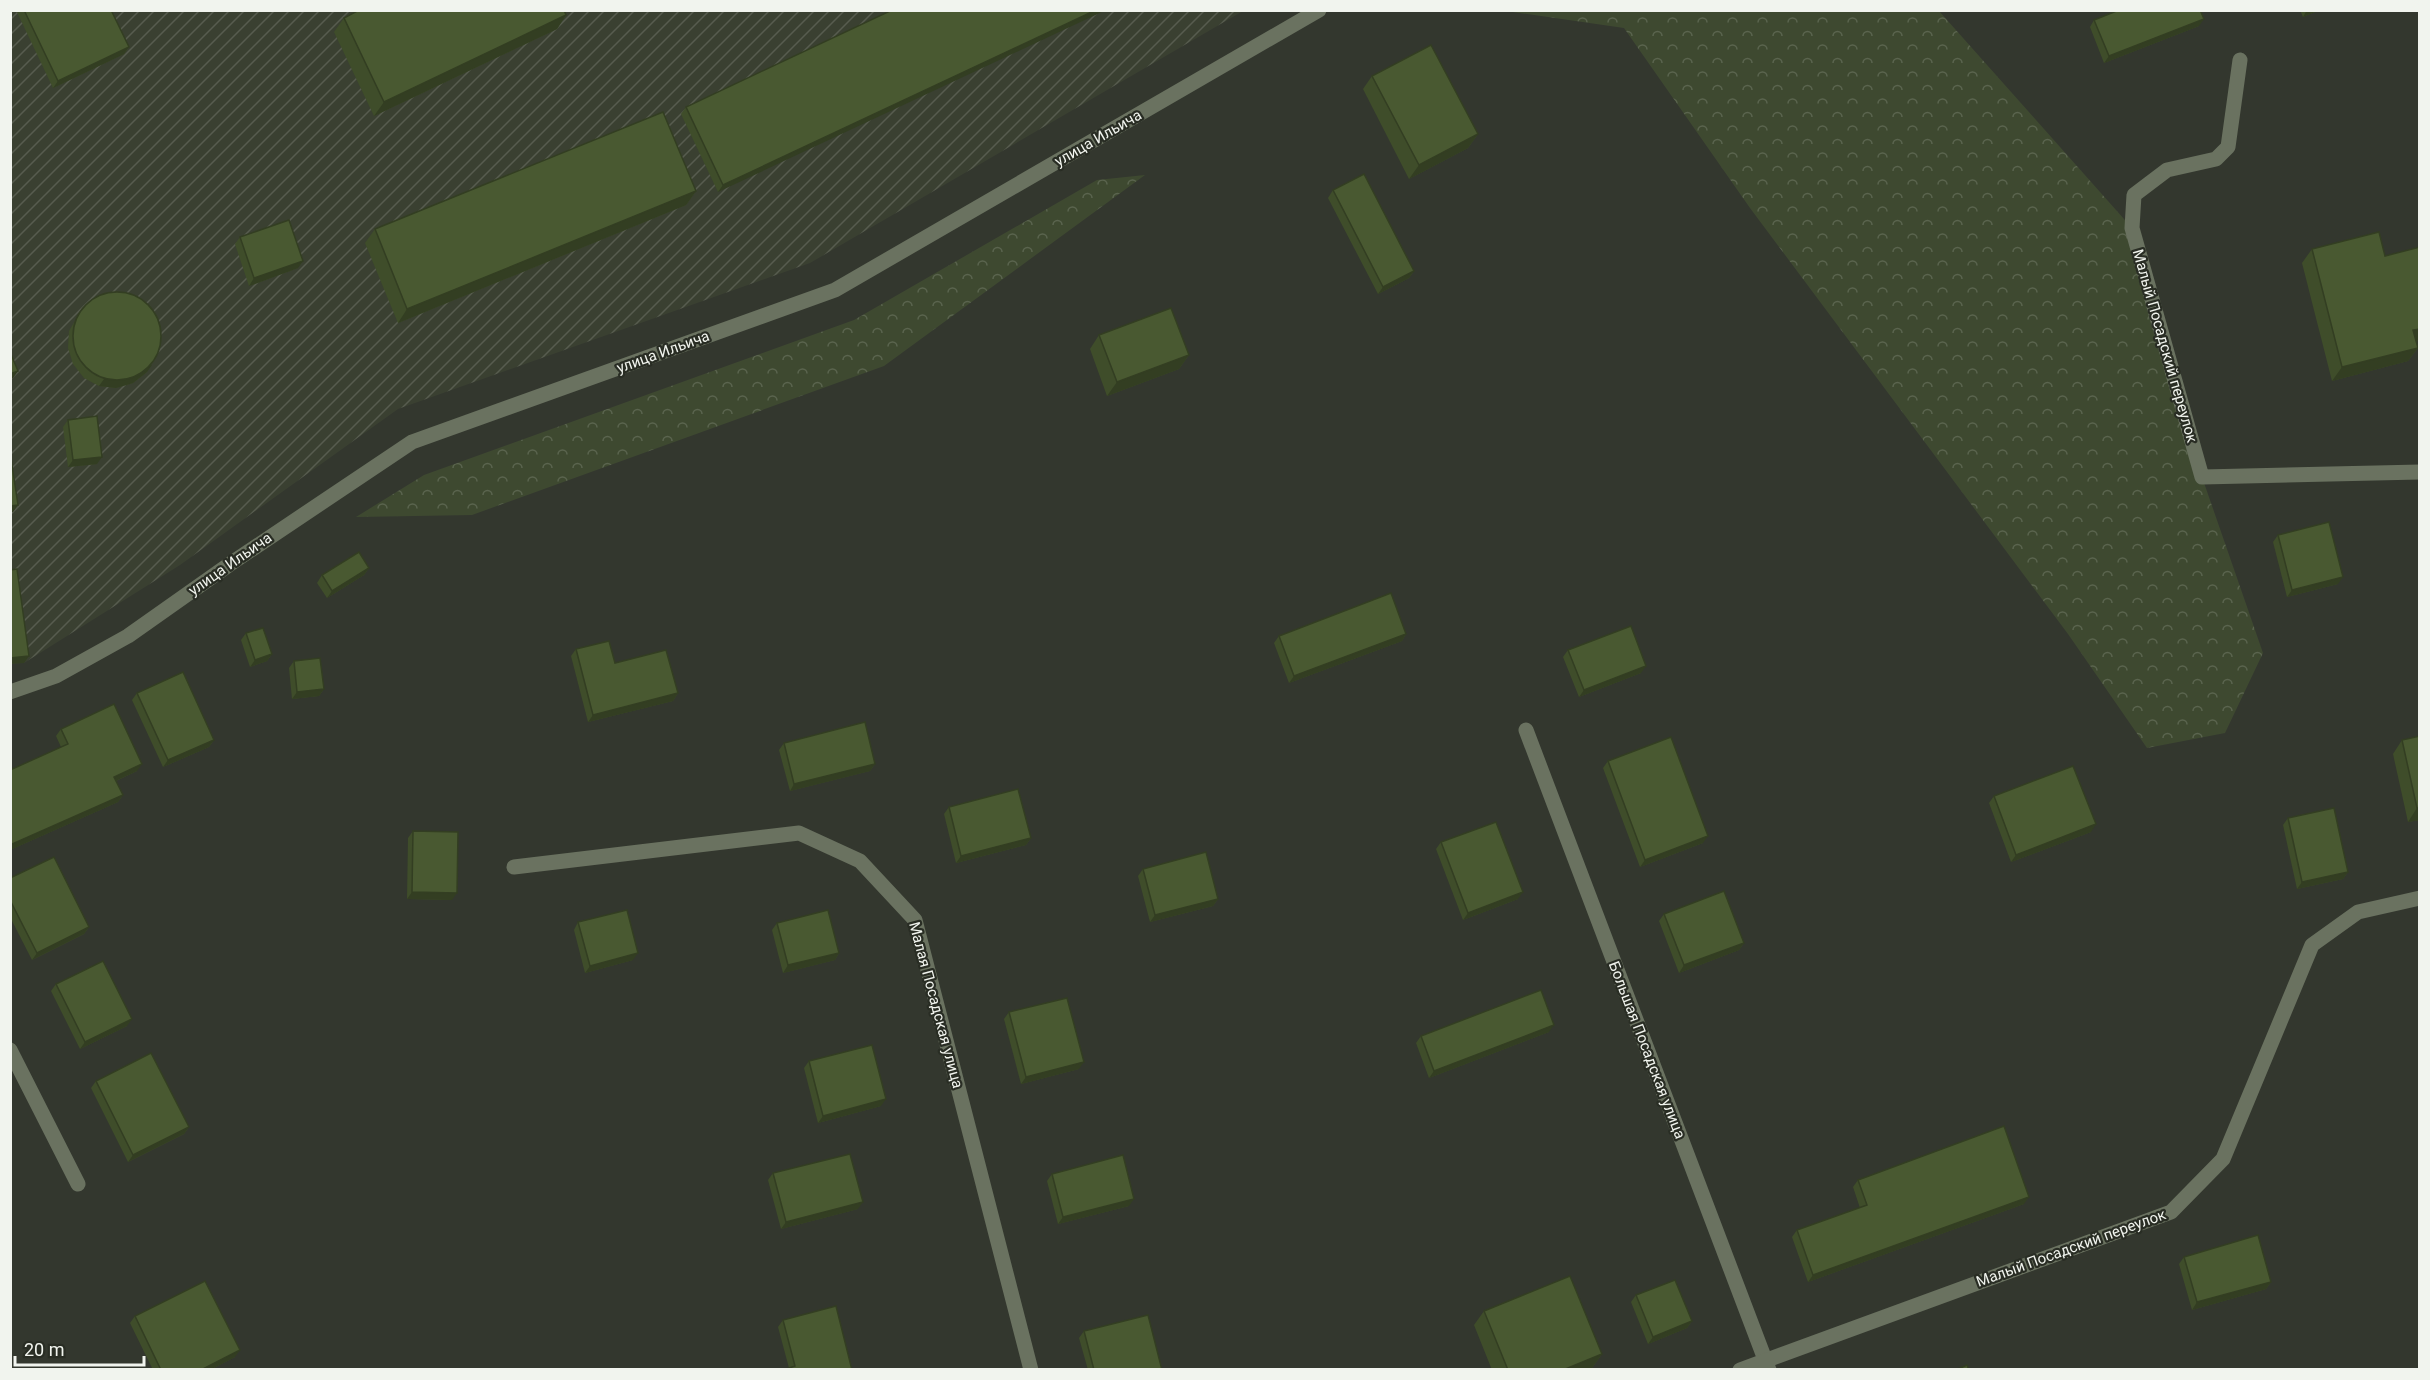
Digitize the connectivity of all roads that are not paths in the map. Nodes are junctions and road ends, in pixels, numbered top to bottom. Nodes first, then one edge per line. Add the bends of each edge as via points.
1 (1319, 10) edge
2 (2240, 60) dead end
3 (2420, 472) edge
4 (10, 692) edge
5 (1526, 730) dead end
6 (514, 867) dead end
7 (2420, 898) edge
8 (10, 1050) edge
9 (78, 1184) dead end
10 (1767, 1365) edge
11 (1031, 1370) edge
12 (1740, 1370) edge

1 - 4 street, улица Ильича via 835,290 412,442 128,636 56,676
2 - 3 street, Малый Посадский переулок via 2228,147 2216,159 2167,170 2134,195 2132,228 2202,477
5 - 10 street, Большая Посадская улица
6 - 11 street, Малая Посадская улица via 799,833 860,861 915,920
7 - 10 street, Малый Посадский переулок via 2358,912 2312,945 2223,1159 2171,1212
8 - 9 street
10 - 12 street, Малый Посадский переулок

